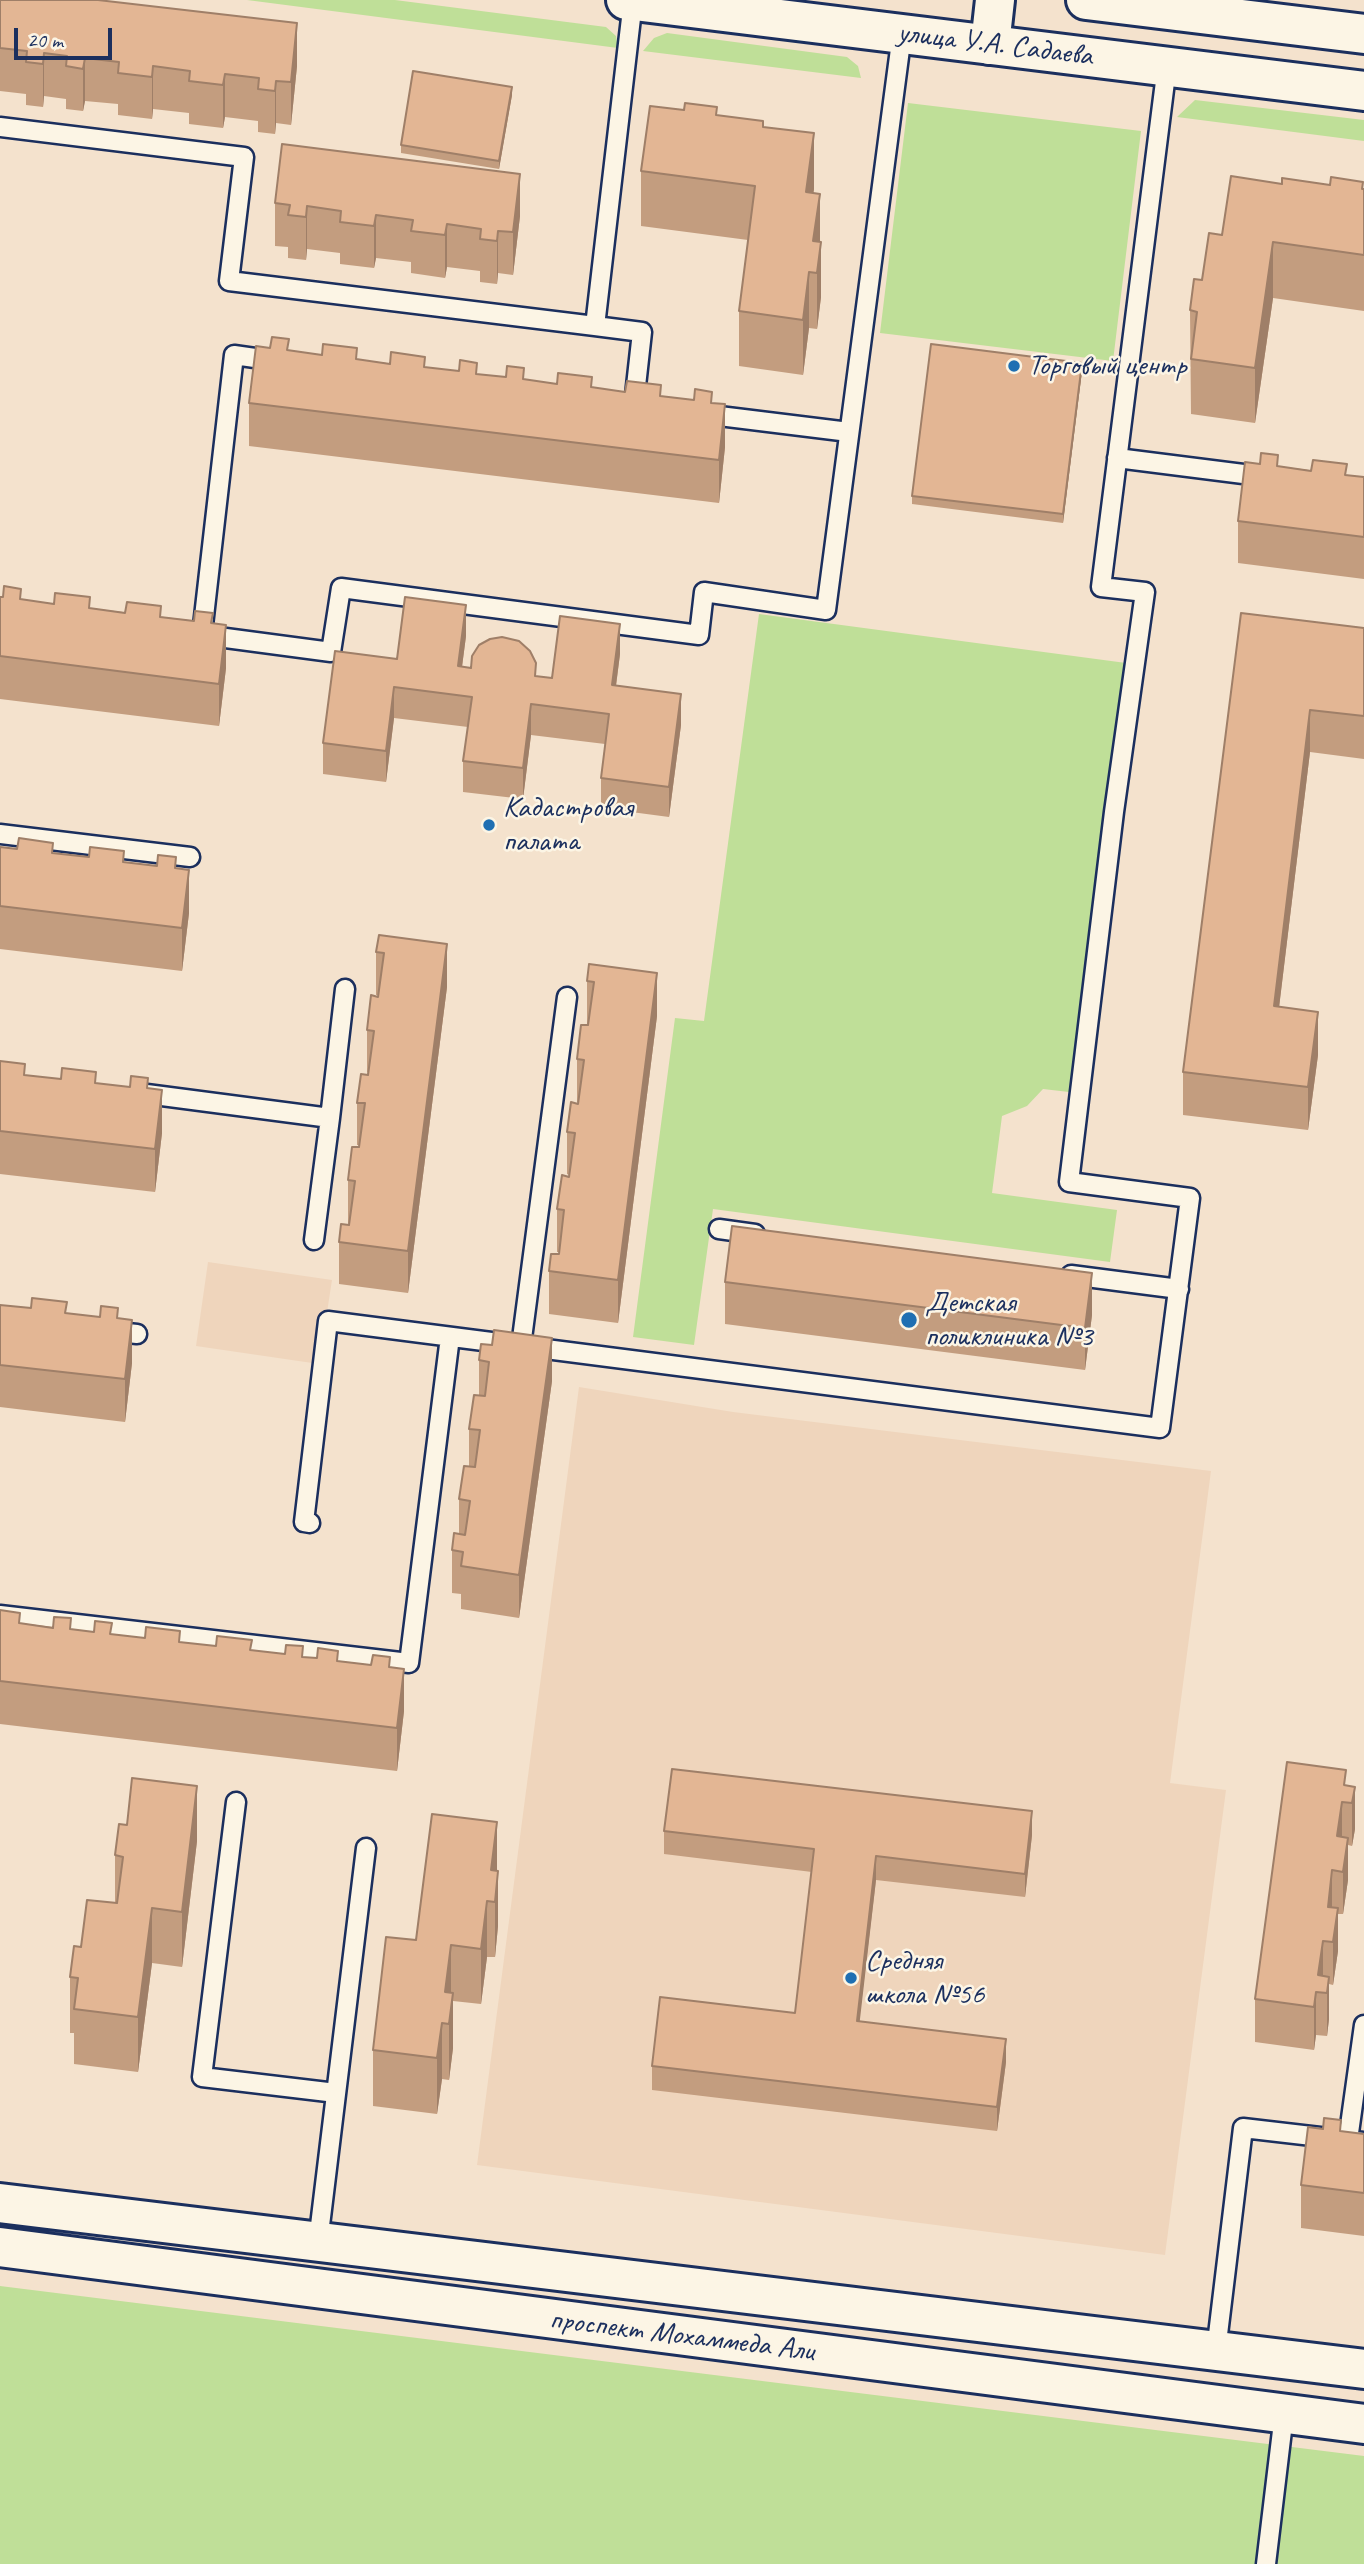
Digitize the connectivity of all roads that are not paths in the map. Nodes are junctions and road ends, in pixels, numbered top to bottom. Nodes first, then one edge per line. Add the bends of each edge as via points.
1 (626, 0) edge
2 (995, 0) edge
3 (1086, 0) edge
4 (633, 1) edge
5 (902, 34) junction
6 (1364, 34) edge
7 (990, 45) junction
8 (1167, 66) junction
9 (1364, 91) edge
10 (0, 127) edge
11 (595, 326) junction
12 (289, 362) edge
13 (633, 405) edge
14 (687, 412) edge
15 (849, 432) junction
16 (1117, 458) junction
17 (1282, 479) edge
18 (0, 834) edge
19 (190, 857) dead end
20 (345, 989) dead end
21 (567, 997) dead end
22 (124, 1091) edge
23 (330, 1118) junction
24 (719, 1230) dead end
25 (769, 1236) edge
26 (314, 1241) dead end
27 (1057, 1273) edge
28 (1178, 1289) junction
29 (96, 1330) edge
30 (137, 1334) dead end
31 (450, 1337) junction
32 (521, 1346) junction
33 (310, 1522) dead end
34 (0, 1615) edge
35 (236, 1802) dead end
36 (366, 1848) dead end
37 (1364, 2025) edge
38 (336, 2093) junction
39 (1356, 2141) edge
40 (0, 2203) edge
41 (318, 2242) junction
42 (0, 2247) edge
43 (1216, 2351) junction
44 (1364, 2369) edge
45 (1284, 2414) junction
46 (1364, 2424) edge
47 (1266, 2564) edge

1 - 4 main road, улица У.А. Садаева
2 - 7 main road
3 - 6 main road, улица У.А. Садаева
4 - 5 main road, улица У.А. Садаева
4 - 11 lane
5 - 7 main road, улица У.А. Садаева
5 - 15 lane
7 - 8 main road, улица У.А. Садаева
8 - 9 main road, улица У.А. Садаева
8 - 16 lane
10 - 11 lane via 244,157 229,281
11 - 13 lane via 642,331
12 - 15 lane via 234,355 195,634 331,652 341,588 699,635 704,592 826,610
14 - 15 lane
16 - 17 lane
16 - 28 lane via 1101,587 1145,592 1069,1182 1190,1198
18 - 19 lane
20 - 23 lane
21 - 32 lane
22 - 23 lane
23 - 26 lane
24 - 25 lane
27 - 28 lane
28 - 32 lane via 1160,1429
29 - 30 lane
31 - 32 lane
31 - 33 lane via 328,1321 304,1522
31 - 34 lane via 409,1663
35 - 38 lane via 202,2077
36 - 38 lane
37 - 39 lane
38 - 41 lane
39 - 43 lane via 1243,2128
40 - 41 main road, проспект Мохаммеда Али
41 - 43 main road, проспект Мохаммеда Али
42 - 45 main road, проспект Мохаммеда Али
43 - 44 main road, проспект Мохаммеда Али
45 - 46 main road, проспект Мохаммеда Али
45 - 47 lane

